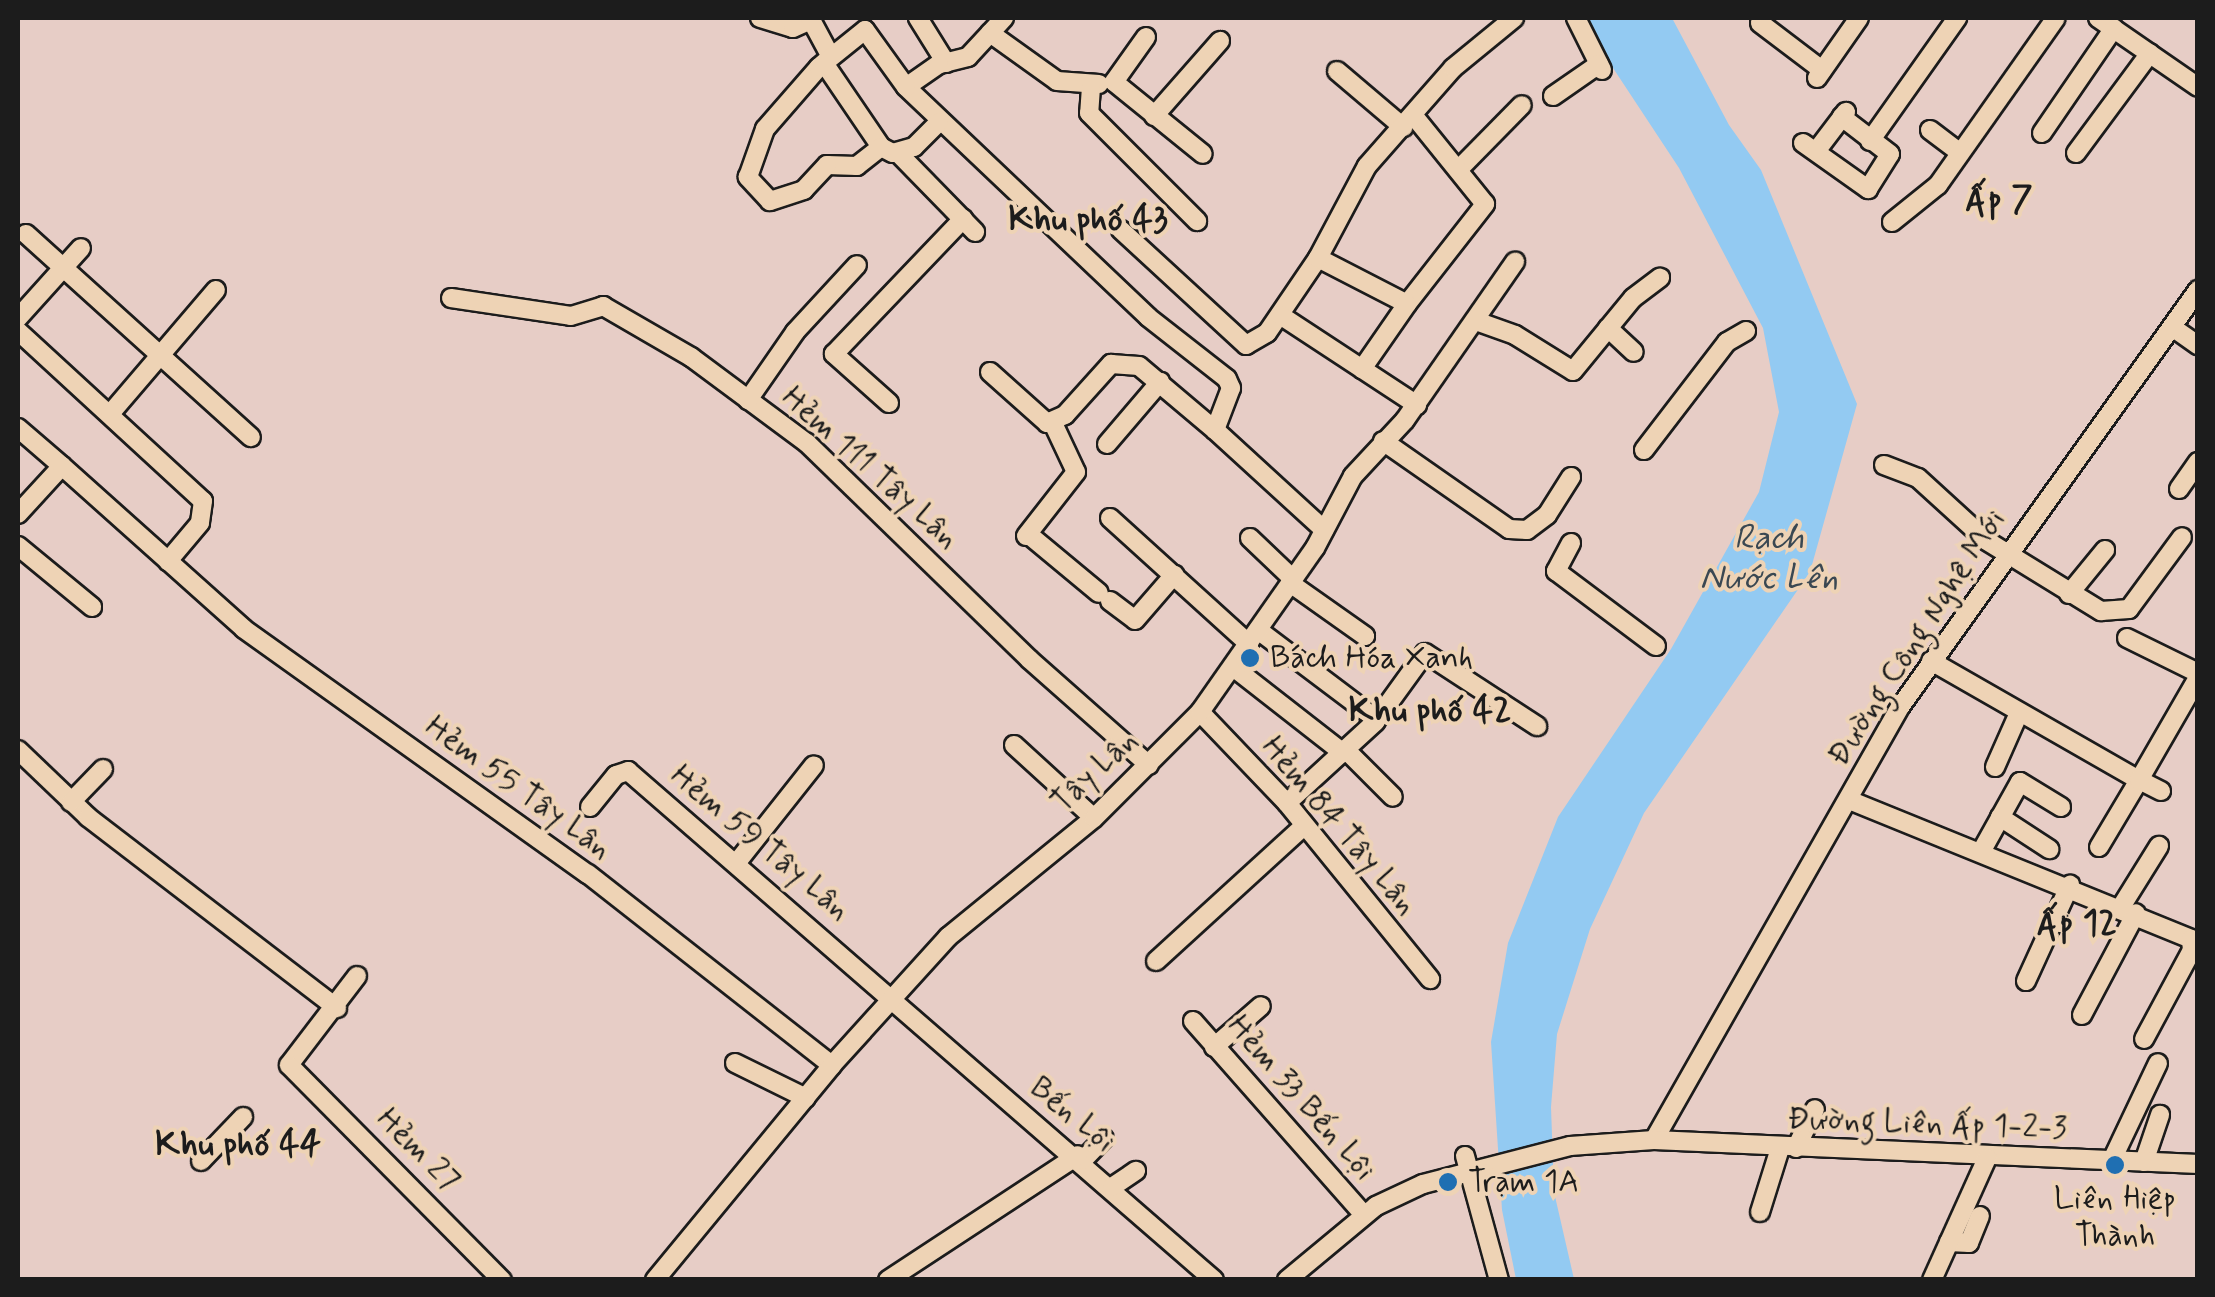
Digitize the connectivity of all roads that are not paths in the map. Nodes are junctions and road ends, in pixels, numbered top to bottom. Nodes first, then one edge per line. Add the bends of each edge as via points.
1 (760, 18) edge
2 (918, 18) edge
3 (1004, 18) edge
4 (1514, 18) edge
5 (1576, 18) edge
6 (1957, 18) edge
7 (2056, 18) edge
8 (809, 19) edge
9 (1849, 21) edge
10 (1760, 23) dead end
11 (2106, 23) edge
12 (990, 33) junction
13 (1146, 37) dead end
14 (1220, 41) dead end
15 (2150, 53) junction
16 (828, 60) junction
17 (946, 62) junction
18 (1337, 71) dead end
19 (1114, 79) junction
20 (1091, 86) junction
21 (2198, 87) edge
22 (906, 88) junction
23 (1553, 96) dead end
24 (1522, 105) dead end
25 (1154, 116) junction
26 (1408, 121) junction
27 (939, 122) junction
28 (1930, 130) dead end
29 (2042, 132) dead end
30 (1870, 141) junction
31 (881, 147) junction
32 (1958, 150) junction
33 (2076, 153) dead end
34 (900, 154) junction
35 (1203, 154) dead end
36 (1460, 168) junction
37 (1198, 221) dead end
38 (1892, 222) dead end
39 (1120, 230) dead end
40 (26, 234) dead end
41 (81, 248) dead end
42 (1318, 258) junction
43 (1515, 262) dead end
44 (856, 265) dead end
45 (63, 268) junction
46 (1660, 278) dead end
47 (216, 290) dead end
48 (2198, 290) edge
49 (451, 298) dead end
50 (1407, 304) junction
51 (1280, 315) junction
52 (18, 318) edge
53 (1476, 322) junction
54 (2172, 327) junction
55 (1608, 328) junction
56 (18, 331) edge
57 (1746, 331) dead end
58 (2198, 345) edge
59 (1634, 352) dead end
60 (161, 355) junction
61 (1362, 369) junction
62 (990, 372) dead end
63 (1160, 382) junction
64 (748, 400) junction
65 (888, 402) dead end
66 (1416, 404) junction
67 (110, 414) junction
68 (1052, 421) junction
69 (18, 428) edge
70 (1215, 430) junction
71 (251, 437) dead end
72 (1383, 441) junction
73 (1107, 444) dead end
74 (1644, 450) dead end
75 (2198, 462) edge
76 (62, 466) junction
77 (1884, 466) dead end
78 (1571, 478) dead end
79 (2178, 489) dead end
80 (18, 514) edge
81 (1110, 518) dead end
82 (1324, 530) junction
83 (1250, 538) dead end
84 (2182, 538) dead end
85 (1571, 543) dead end
86 (18, 546) edge
87 (2105, 550) dead end
88 (2006, 552) junction
89 (168, 561) junction
90 (1174, 575) junction
91 (1292, 581) junction
92 (2070, 594) junction
93 (92, 607) dead end
94 (1365, 636) dead end
95 (1253, 637) junction
96 (2127, 638) dead end
97 (1656, 646) dead end
98 (1931, 661) junction
99 (1232, 667) junction
100 (2198, 676) edge
101 (1200, 712) junction
102 (2018, 714) junction
103 (1376, 720) junction
104 (1537, 726) dead end
105 (1014, 745) dead end
106 (18, 750) edge
107 (1345, 752) junction
108 (814, 764) dead end
109 (1150, 764) junction
110 (1996, 767) dead end
111 (102, 769) dead end
112 (2139, 780) junction
113 (2160, 790) dead end
114 (1393, 797) dead end
115 (1848, 800) junction
116 (71, 802) junction
117 (1287, 804) junction
118 (2061, 806) dead end
119 (590, 807) dead end
120 (2000, 817) junction
121 (1094, 818) junction
122 (1304, 826) junction
123 (2099, 846) dead end
124 (2159, 846) dead end
125 (2049, 849) dead end
126 (1981, 852) junction
127 (738, 861) junction
128 (2070, 885) junction
129 (2128, 910) junction
130 (1156, 961) dead end
131 (357, 976) dead end
132 (1430, 979) dead end
133 (2026, 981) dead end
134 (893, 998) junction
135 (1261, 1006) dead end
136 (337, 1008) junction
137 (2082, 1016) dead end
138 (1194, 1021) dead end
139 (2144, 1039) dead end
140 (1214, 1047) junction
141 (735, 1064) dead end
142 (2158, 1064) dead end
143 (832, 1065) junction
144 (806, 1098) junction
145 (1815, 1109) dead end
146 (2160, 1115) dead end
147 (242, 1117) dead end
148 (1104, 1138) dead end
149 (1654, 1140) junction
150 (1788, 1148) junction
151 (1080, 1158) junction
152 (1987, 1158) junction
153 (2112, 1160) junction
154 (200, 1161) dead end
155 (2144, 1162) junction
156 (2198, 1164) edge
157 (1466, 1165) junction
158 (1136, 1171) dead end
159 (1112, 1188) junction
160 (1760, 1212) dead end
161 (1364, 1215) junction
162 (1980, 1216) dead end
163 (1948, 1242) junction
164 (1208, 1278) edge
165 (502, 1280) edge
166 (656, 1280) edge
167 (888, 1280) edge
168 (1287, 1280) edge
169 (1499, 1280) edge
170 (1932, 1280) edge

1 - 8 street via 793,28
2 - 17 street
3 - 12 street
4 - 26 street via 1453,68
5 - 23 street via 1600,67
6 - 30 street
7 - 32 street
8 - 16 street
9 - 10 street via 1820,74
11 - 15 street
11 - 29 street
12 - 17 street via 968,57
12 - 20 street via 1057,80
13 - 19 street
14 - 25 street
15 - 21 street
15 - 33 street
16 - 22 street via 865,30
16 - 31 street
16 - 31 street via 764,128 748,177 770,202 804,190 827,166 856,166
17 - 22 street
18 - 26 street
19 - 20 street
19 - 25 street
20 - 37 street via 1089,113
22 - 27 street
24 - 36 street
25 - 35 street
26 - 36 street
26 - 42 street via 1367,166
27 - 34 street
27 - 70 street via 1148,318 1226,379 1231,388
28 - 32 street
30 - 30 street via 1844,114 1810,146 1868,188 1890,162 1890,154
31 - 34 street
32 - 38 street via 1917,208
34 - 65 street via 969,226 834,354
36 - 50 street via 1485,204
39 - 51 street via 1246,346
40 - 45 street
41 - 45 street
42 - 50 street
42 - 51 street
43 - 53 street, Tây Lân
44 - 64 street via 795,332
45 - 52 street
45 - 60 street
46 - 55 street via 1650,280
47 - 60 street
48 - 54 street, Đường Công Nghệ Mới
49 - 64 street, Hẻm 111 Tây Lân via 571,316 603,306
50 - 61 street
51 - 61 street
53 - 55 street via 1515,335 1573,370
53 - 66 street, Tây Lân
54 - 58 street
54 - 88 street, Đường Công Nghệ Mới
55 - 59 street
56 - 67 street
57 - 74 street via 1727,342
60 - 67 street
60 - 71 street
61 - 66 street
62 - 68 street via 1036,418
63 - 68 street via 1140,366 1111,364
63 - 70 street
63 - 73 street
64 - 109 street, Hẻm 111 Tây Lân via 806,444 1028,659
66 - 72 street, Tây Lân
67 - 89 street via 202,501 200,523
68 - 90 street via 1076,472 1027,535 1135,620
69 - 76 street, Hẻm 55 Tây Lân
70 - 82 street
72 - 78 street via 1509,529 1526,530 1547,514
72 - 82 street, Tây Lân via 1353,476
75 - 79 street
76 - 80 street
76 - 89 street, Hẻm 55 Tây Lân
77 - 88 street via 1944,496 1967,524
81 - 90 street
82 - 91 street, Tây Lân
83 - 91 street
84 - 92 street via 2129,609 2101,611
85 - 97 street via 1556,571
86 - 93 street
87 - 92 street
88 - 92 street
88 - 98 street, Đường Công Nghệ Mới
89 - 143 street, Hẻm 55 Tây Lân via 244,629 588,874
90 - 95 street
91 - 94 street
91 - 95 street, Tây Lân
95 - 99 street, Tây Lân
95 - 103 street
96 - 100 street
98 - 102 street
98 - 115 street, Đường Công Nghệ Mới
99 - 101 street, Tây Lân
99 - 107 street
100 - 112 street
101 - 109 street, Tây Lân
101 - 117 street, Hẻm 84 Tây Lân
102 - 110 street
102 - 112 street
103 - 104 street via 1424,653
103 - 107 street
105 - 121 street
106 - 116 street
107 - 114 street
107 - 117 street
108 - 127 street
109 - 121 street, Tây Lân
111 - 116 street
112 - 113 street
112 - 123 street
115 - 126 street
115 - 149 street, Đường Công Nghệ Mới via 1775,937 1681,1082
116 - 136 street
117 - 122 street, Hẻm 84 Tây Lân
118 - 120 street via 2020,782
119 - 127 street, Hẻm 59 Tây Lân via 616,775 628,771
120 - 125 street
120 - 126 street
121 - 134 street, Tây Lân via 948,937
122 - 130 street
122 - 132 street, Hẻm 84 Tây Lân
124 - 129 street
126 - 128 street
127 - 134 street, Hẻm 59 Tây Lân
128 - 129 street
128 - 133 street
129 - 137 street
129 - 139 street via 2191,940 2192,950
131 - 136 street
134 - 143 street, Tây Lân
134 - 151 street, Bến Lội via 1028,1123
135 - 140 street
136 - 165 street, Hẻm 27 via 290,1065
138 - 140 street, Hẻm 33 Bến Lội
140 - 161 street, Hẻm 33 Bến Lội
141 - 144 street
142 - 153 street
143 - 144 street, Tây Lân
144 - 166 street, Tây Lân
145 - 150 street
146 - 155 street
147 - 154 street
148 - 151 street
149 - 150 street, Đường Liên Ấp 1-2-3
149 - 157 street, Đường Liên Ấp 1-2-3 via 1558,1149 1491,1168
150 - 152 street, Đường Liên Ấp 1-2-3
150 - 160 street
151 - 159 street, Bến Lội
151 - 167 street
152 - 153 street, Đường Liên Ấp 1-2-3
152 - 163 street
153 - 155 street, Đường Liên Ấp 1-2-3
155 - 156 street, Đường Liên Ấp 1-2-3
157 - 161 street, Đường Liên Ấp 1-2-3
157 - 169 street
158 - 159 street
159 - 164 street, Bến Lội
161 - 168 street, Đường Liên Ấp 1-2-3
162 - 163 street via 1968,1243
163 - 170 street

